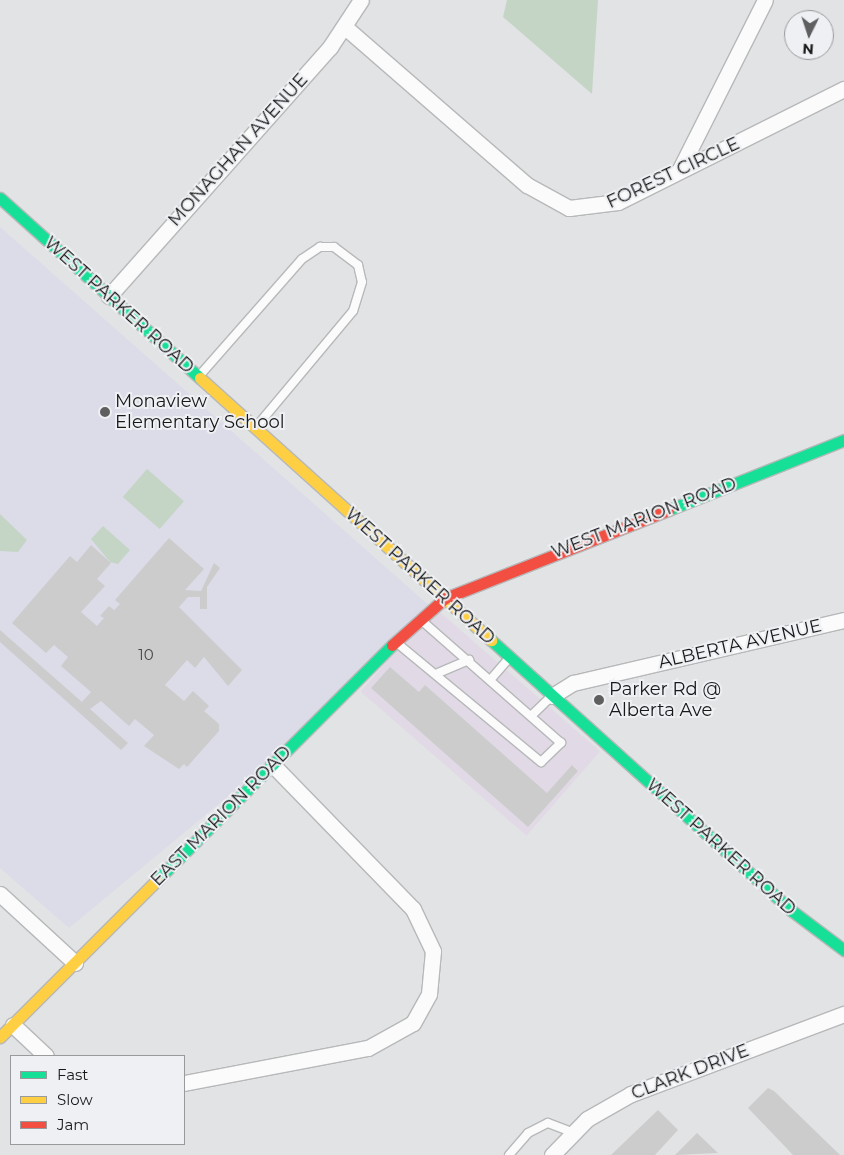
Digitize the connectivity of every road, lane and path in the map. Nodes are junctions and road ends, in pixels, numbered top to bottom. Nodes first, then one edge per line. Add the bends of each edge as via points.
1 (360, 0) edge
2 (765, 0) edge
3 (345, 27) junction
4 (844, 89) edge
5 (679, 171) junction
6 (0, 198) edge
7 (109, 296) junction
8 (199, 377) junction
9 (256, 428) junction
10 (844, 440) edge
11 (444, 598) junction
12 (420, 618) junction
13 (844, 620) edge
14 (396, 642) junction
15 (510, 658) junction
16 (469, 660) junction
17 (438, 673) junction
18 (491, 679) junction
19 (552, 696) junction
20 (531, 716) junction
21 (273, 765) junction
22 (0, 894) edge
23 (844, 950) edge
24 (75, 964) junction
25 (844, 1014) edge
26 (13, 1025) junction
27 (0, 1037) edge
28 (45, 1055) edge
29 (185, 1083) edge
30 (572, 1132) junction
31 (509, 1155) edge
32 (552, 1155) edge

1 - 3 street, MONAGHAN AVENUE
2 - 5 street
3 - 5 street, FOREST CIRCLE via 527,185 556,203 583,209 602,207
3 - 7 street, MONAGHAN AVENUE
4 - 5 street, FOREST CIRCLE
6 - 7 street, WEST PARKER ROAD
7 - 8 street, WEST PARKER ROAD
8 - 9 street, WEST PARKER ROAD
8 - 9 lane via 302,259 320,247 334,248 358,265 362,282 353,311
9 - 11 street, WEST PARKER ROAD
10 - 11 street, WEST MARION ROAD
11 - 12 street, EAST MARION ROAD
11 - 15 street, WEST PARKER ROAD
12 - 14 street, EAST MARION ROAD
12 - 16 lane
13 - 19 street, ALBERTA AVENUE via 573,683
14 - 17 lane
14 - 21 street, EAST MARION ROAD
15 - 18 lane
15 - 19 street, WEST PARKER ROAD
16 - 17 lane
16 - 18 lane
17 - 20 lane via 541,762 561,743
18 - 20 lane
19 - 20 lane
19 - 23 street, WEST PARKER ROAD via 792,911
21 - 24 street, EAST MARION ROAD
21 - 29 street via 413,909 433,951 429,994 413,1023 368,1048
22 - 24 street
24 - 26 street, EAST MARION ROAD
25 - 30 street, CLARK DRIVE via 632,1094
26 - 27 street, EAST MARION ROAD
26 - 28 street
30 - 31 lane via 548,1123 528,1133
30 - 32 street, CLARK DRIVE

